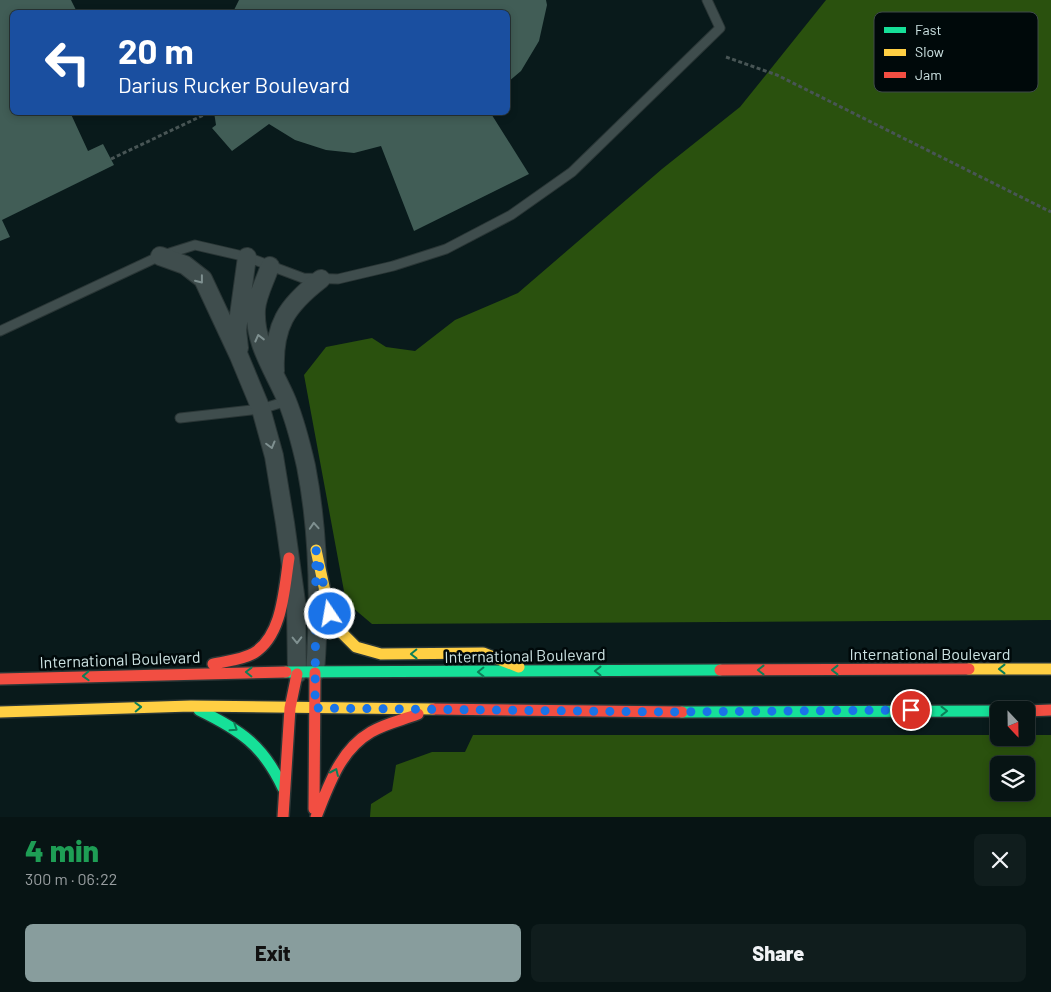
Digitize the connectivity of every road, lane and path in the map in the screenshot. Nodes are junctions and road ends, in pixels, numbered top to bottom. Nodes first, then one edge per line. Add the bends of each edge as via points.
1 (707, 0) edge
2 (726, 57) dead end
3 (204, 115) edge
4 (111, 159) dead end
5 (1051, 212) edge
6 (160, 256) junction
7 (247, 257) junction
8 (270, 266) junction
9 (321, 279) junction
10 (0, 331) edge
11 (240, 356) junction
12 (275, 376) junction
13 (287, 401) junction
14 (261, 409) junction
15 (180, 418) dead end
16 (316, 550) junction
17 (289, 558) junction
18 (1051, 669) edge
19 (530, 672) junction
20 (178, 673) junction
21 (297, 674) junction
22 (315, 674) junction
23 (0, 679) edge
24 (191, 706) junction
25 (290, 708) junction
26 (315, 708) junction
27 (431, 709) junction
28 (990, 710) edge
29 (1035, 710) edge
30 (1051, 710) edge
31 (0, 712) edge
32 (283, 789) junction
33 (283, 817) edge
34 (315, 817) edge

1 - 9 lane via 720,28 572,172 511,215 446,249 393,266 338,279
2 - 5 path via 777,75
3 - 4 path
6 - 7 lane via 194,245
6 - 10 lane
6 -> 11 street via 185,265 203,279
7 - 8 lane
7 - 11 street via 237,330
8 - 9 lane via 303,278
12 -> 8 street via 257,332 256,307
9 - 12 street via 297,297 280,325 274,351
11 - 14 street
12 - 13 street
13 - 14 lane
16 -> 13 street via 306,465
14 - 15 lane
14 -> 17 street via 274,456
19 -> 16 main road via 483,653 381,654 356,647 339,630 330,614
16 - 22 street
17 - 20 main road via 276,620 266,640 254,652 240,658
17 -> 21 street via 296,602
18 -> 19 main road, International Boulevard
19 -> 22 main road, International Boulevard
21 -> 20 main road, International Boulevard
20 -> 23 main road, International Boulevard
21 - 22 main road, International Boulevard
21 - 25 main road
22 - 26 main road
24 - 25 main road
31 -> 24 main road
24 -> 32 main road via 227,723 249,738 268,756
25 - 26 main road
25 - 32 main road
26 - 27 main road
26 - 34 main road
27 -> 28 main road
34 -> 27 main road via 337,766 354,743 372,731
29 - 30 main road
32 - 33 main road

